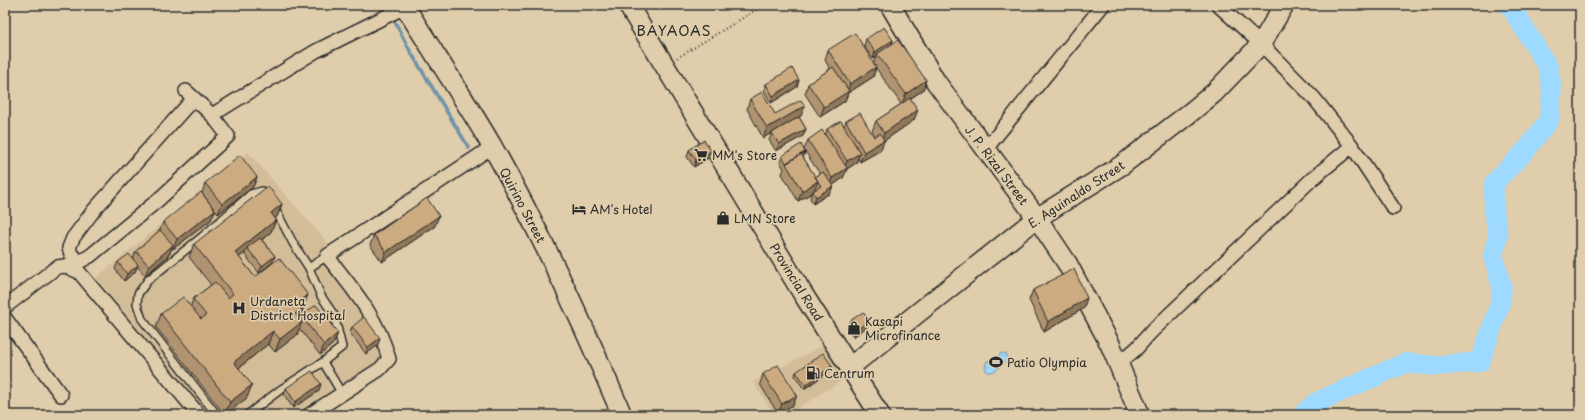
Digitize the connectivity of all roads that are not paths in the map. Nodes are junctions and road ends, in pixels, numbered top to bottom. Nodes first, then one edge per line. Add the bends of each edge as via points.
1 (628, 5) edge
2 (890, 5) edge
3 (1103, 5) edge
4 (1218, 5) edge
5 (1284, 5) edge
6 (404, 6) edge
7 (1261, 44) junction
8 (212, 115) junction
9 (1352, 146) junction
10 (492, 147) junction
11 (985, 150) junction
12 (1393, 208) dead end
13 (1037, 218) junction
14 (327, 256) junction
15 (309, 268) junction
16 (5, 307) edge
17 (5, 318) edge
18 (323, 362) junction
19 (1118, 364) junction
20 (850, 367) junction
21 (342, 394) junction
22 (60, 395) dead end
23 (199, 415) edge
24 (217, 415) edge
25 (247, 415) edge
26 (309, 415) edge
27 (622, 415) edge
28 (880, 415) edge
29 (1140, 415) edge

1 - 20 street, Provincial Road
2 - 11 street, J. P. Rizal Street via 936,82
3 - 11 street
4 - 7 street
5 - 7 street, E. Aguinaldo Street
6 - 8 street via 316,51
6 - 10 street, Quirino Street
7 - 9 street via 1314,98
7 - 13 street, E. Aguinaldo Street via 1214,93 1191,112 1122,165
8 - 8 street via 228,136 157,201 90,256 79,262 69,248 73,238 190,94
9 - 12 street
9 - 19 street via 1312,178
10 - 14 street
10 - 27 street, Quirino Street via 564,282
11 - 13 street, J. P. Rizal Street
13 - 19 street, J. P. Rizal Street via 1071,270
13 - 20 street, E. Aguinaldo Street
14 - 15 lane
14 - 21 street via 358,295 380,330 389,359 380,370
15 - 18 lane via 321,296 334,315 342,347
15 - 24 lane via 272,202 262,191 257,191 142,287 138,294 142,319
16 - 23 street via 57,267 65,266 79,272
17 - 22 street
18 - 21 lane
18 - 25 lane
19 - 29 street, J. P. Rizal Street
20 - 28 street, Provincial Road
21 - 26 street

